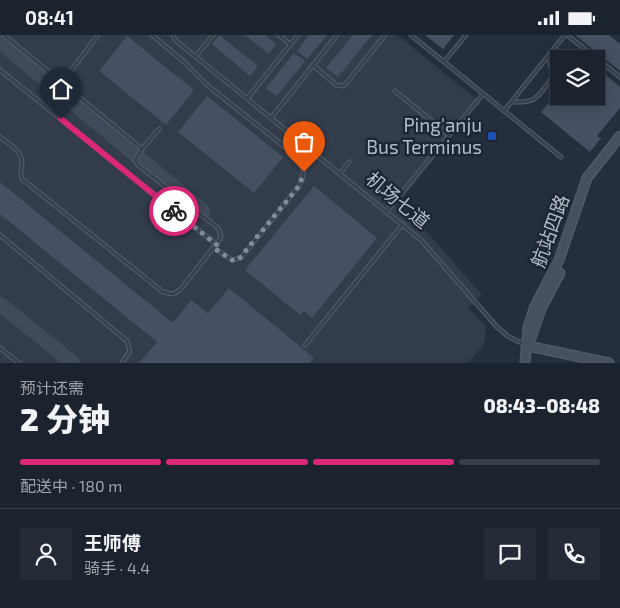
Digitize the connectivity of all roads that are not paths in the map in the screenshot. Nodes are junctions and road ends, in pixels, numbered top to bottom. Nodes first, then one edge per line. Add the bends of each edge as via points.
1 (4, 35) edge
2 (98, 35) edge
3 (152, 35) edge
4 (173, 35) edge
5 (213, 35) edge
6 (279, 35) edge
7 (298, 35) edge
8 (337, 35) edge
9 (385, 35) edge
10 (411, 35) edge
11 (466, 35) edge
12 (566, 35) edge
13 (290, 44) junction
14 (196, 56) junction
15 (548, 57) junction
16 (444, 62) junction
17 (313, 65) junction
18 (0, 70) edge
19 (620, 77) edge
20 (62, 83) junction
21 (395, 91) dead end
22 (483, 94) junction
23 (247, 99) junction
24 (511, 102) junction
25 (44, 106) junction
26 (504, 111) junction
27 (271, 118) junction
28 (159, 129) dead end
29 (449, 135) junction
30 (620, 135) edge
31 (0, 137) edge
32 (620, 143) edge
33 (142, 149) junction
34 (561, 157) dead end
35 (349, 162) dead end
36 (340, 173) junction
37 (387, 211) junction
38 (403, 224) junction
39 (0, 235) edge
40 (216, 247) junction
41 (305, 345) dead end
42 (528, 346) junction
43 (0, 348) edge
44 (19, 363) edge
45 (122, 363) edge
46 (525, 363) edge
47 (609, 363) edge

1 - 20 lane
2 - 20 lane
3 - 40 lane via 207,85 295,155 303,167 299,186 241,258 232,260
4 - 14 lane, 机场七道
5 - 14 lane
6 - 13 lane
7 - 13 lane
8 - 17 lane
9 - 17 lane via 344,86 336,85
10 - 16 lane
11 - 16 lane
12 - 15 lane
12 - 19 lane
13 - 23 lane
14 - 23 lane, 机场七道
15 - 24 lane
15 - 24 lane via 553,74 534,100
16 - 22 lane
17 - 27 lane
18 - 25 lane
20 - 25 lane
20 - 33 lane
21 - 29 lane
22 - 26 lane
22 - 29 lane
23 - 27 lane, 机场七道
24 - 26 lane
25 - 40 lane
26 - 34 lane
27 - 36 lane, 机场七道
28 - 33 lane
29 - 37 lane
30 - 42 main road, 航站四路 via 587,178 563,251 528,327
31 - 40 lane via 22,158 22,179 163,292 173,294 180,290
32 - 42 main road, 航站四路 via 592,181 571,246 544,302
33 - 40 lane via 135,160 138,165 218,228 221,235
35 - 36 lane
36 - 37 lane, 机场七道
37 - 38 lane, 机场七道
38 - 41 lane
38 - 42 lane, 机场七道 via 502,332
39 - 45 lane via 127,341 130,351
42 - 46 main road, 航站四路
42 - 47 main road, 机场七道
43 - 44 lane

